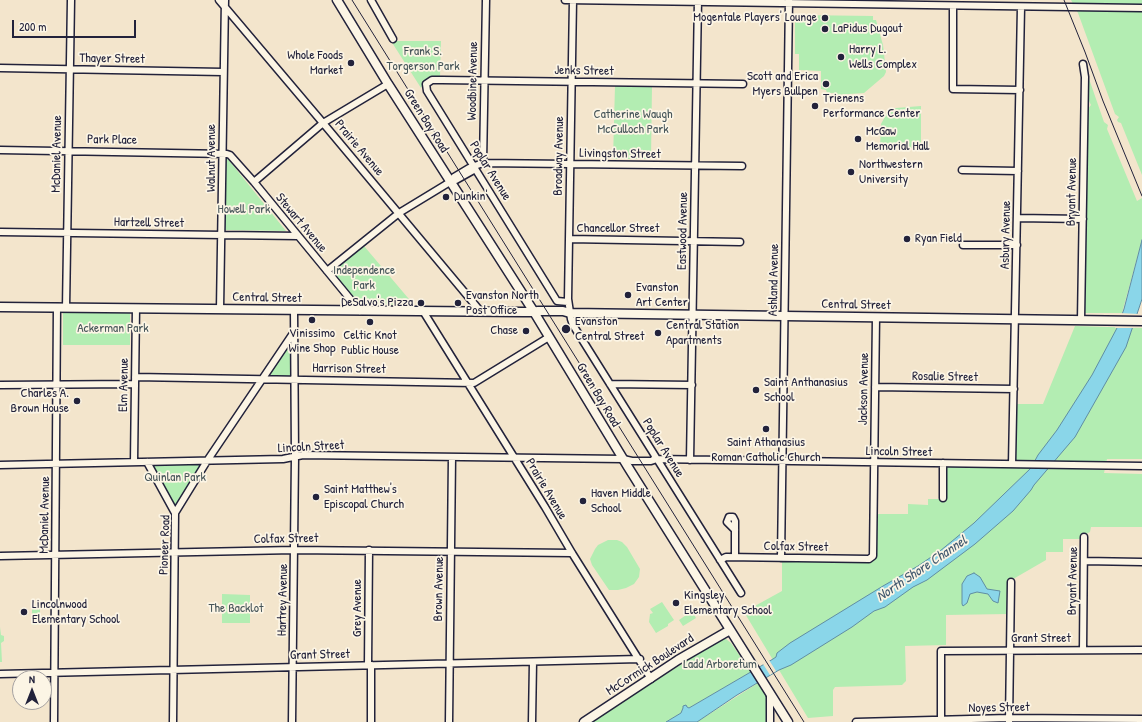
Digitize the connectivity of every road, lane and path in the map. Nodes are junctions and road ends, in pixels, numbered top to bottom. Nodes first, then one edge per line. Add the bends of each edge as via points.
1 (71, 0) edge
2 (219, 0) edge
3 (225, 0) edge
4 (337, 0) edge
5 (372, 0) edge
6 (486, 0) edge
7 (565, 0) edge
8 (573, 0) edge
9 (698, 1) edge
10 (789, 2) edge
11 (881, 2) edge
12 (940, 3) edge
13 (1003, 3) edge
14 (953, 6) junction
15 (225, 7) junction
16 (1021, 7) junction
17 (1142, 8) edge
18 (394, 39) dead end
19 (1083, 64) dead end
20 (0, 68) edge
21 (70, 69) junction
22 (223, 72) junction
23 (484, 81) junction
24 (572, 82) junction
25 (388, 84) junction
26 (426, 84) joint
27 (696, 84) junction
28 (742, 84) dead end
29 (1020, 90) junction
30 (323, 123) junction
31 (0, 150) edge
32 (68, 151) junction
33 (223, 153) junction
34 (483, 163) junction
35 (570, 164) junction
36 (695, 166) junction
37 (742, 166) dead end
38 (474, 167) junction
39 (962, 170) dead end
40 (1018, 171) junction
41 (254, 182) junction
42 (450, 182) junction
43 (399, 213) junction
44 (1017, 218) junction
45 (1083, 219) junction
46 (0, 232) edge
47 (67, 233) junction
48 (222, 235) junction
49 (298, 236) junction
50 (569, 239) junction
51 (693, 240) junction
52 (740, 242) dead end
53 (963, 245) dead end
54 (1017, 246) junction
55 (327, 271) junction
56 (568, 302) junction
57 (0, 307) edge
58 (57, 308) junction
59 (66, 308) junction
60 (136, 308) junction
61 (220, 309) junction
62 (294, 310) junction
63 (360, 311) junction
64 (423, 311) junction
65 (481, 312) junction
66 (534, 312) junction
67 (570, 313) junction
68 (692, 314) junction
69 (784, 316) junction
70 (876, 317) junction
71 (1015, 320) junction
72 (1081, 320) junction
73 (1142, 321) edge
74 (294, 332) junction
75 (549, 337) junction
76 (263, 379) junction
77 (294, 379) junction
78 (135, 381) junction
79 (468, 383) junction
80 (610, 384) junction
81 (0, 385) edge
82 (57, 385) junction
83 (692, 385) junction
84 (875, 387) junction
85 (1014, 389) junction
86 (295, 456) junction
87 (452, 457) junction
88 (514, 458) junction
89 (623, 459) junction
90 (656, 459) junction
91 (690, 460) junction
92 (207, 461) junction
93 (782, 461) junction
94 (134, 462) junction
95 (147, 462) junction
96 (874, 462) junction
97 (57, 463) junction
98 (943, 463) junction
99 (1012, 464) junction
100 (0, 465) edge
101 (1142, 466) edge
102 (943, 498) dead end
103 (175, 513) junction
104 (735, 530) dead end
105 (1084, 537) dead end
106 (294, 550) junction
107 (369, 550) junction
108 (451, 551) junction
109 (175, 553) junction
110 (572, 553) junction
111 (56, 555) junction
112 (0, 556) edge
113 (735, 557) junction
114 (781, 558) junction
115 (872, 558) joint
116 (720, 560) junction
117 (1084, 562) junction
118 (1142, 562) edge
119 (1011, 582) dead end
120 (741, 593) dead end
121 (730, 630) junction
122 (1010, 650) junction
123 (1083, 650) junction
124 (1142, 650) edge
125 (640, 659) junction
126 (532, 662) junction
127 (450, 663) junction
128 (370, 665) junction
129 (293, 667) junction
130 (174, 669) junction
131 (55, 673) junction
132 (0, 674) edge
133 (651, 679) junction
134 (770, 694) junction
135 (1142, 719) edge
136 (1009, 720) edge
137 (941, 721) edge
138 (54, 722) edge
139 (173, 722) edge
140 (292, 722) edge
141 (371, 722) edge
142 (449, 722) edge
143 (532, 722) edge
144 (584, 722) edge
145 (770, 722) edge
146 (788, 722) edge
147 (856, 722) edge

1 - 21 street, McDaniel Avenue
2 - 15 street, Prairie Avenue
3 - 15 street, Walnut Avenue
4 - 25 main road, Green Bay Road
5 - 18 street
6 - 23 street, Woodbine Avenue
7 - 8 street
8 - 9 street
8 - 24 street, Broadway Avenue
9 - 10 street
9 - 27 street, Eastwood Avenue
10 - 11 street
10 - 69 street, Ashland Avenue
11 - 12 street
12 - 14 street
13 - 14 street
13 - 16 street
14 - 29 street via 952,89
15 - 22 street, Walnut Avenue
15 - 30 street, Prairie Avenue
16 - 17 street
16 - 29 street, Asbury Avenue
19 - 45 street, Bryant Avenue
20 - 21 street, Thayer Street
21 - 22 street, Thayer Street
21 - 32 street, McDaniel Avenue
22 - 33 street, Walnut Avenue
23 - 24 street, Jenks Street
23 - 26 street, Jenks Street via 432,80
23 - 34 street, Woodbine Avenue
24 - 27 street, Jenks Street
24 - 35 street, Broadway Avenue
25 - 30 street
25 - 42 main road, Green Bay Road
26 - 38 street, Poplar Avenue via 427,91
27 - 28 street, Jenks Street
27 - 36 street, Eastwood Avenue
29 - 40 street, Asbury Avenue
30 - 41 street
30 - 43 street, Prairie Avenue
31 - 32 street, Park Place
32 - 33 street, Park Place
32 - 47 street, McDaniel Avenue
33 - 41 street, Stewart Avenue via 230,155
33 - 48 street, Walnut Avenue
34 - 35 street, Livingston Street
34 - 38 street, Livingston Street
35 - 36 street, Livingston Street
35 - 50 street, Broadway Avenue
36 - 37 street, Livingston Street
36 - 51 street, Eastwood Avenue
38 - 42 street, Livingston Street via 454,177
38 - 56 street, Poplar Avenue via 558,301
39 - 40 street
40 - 44 street, Asbury Avenue
41 - 49 street, Stewart Avenue
42 - 43 street, Livingston Street
42 - 66 main road, Green Bay Road
43 - 55 street, Livingston Street
43 - 65 street, Prairie Avenue
44 - 45 street
44 - 54 street, Asbury Avenue
45 - 72 street, Bryant Avenue
46 - 47 street, Hartzell Street
47 - 48 street, Hartzell Street
47 - 59 street, McDaniel Avenue
48 - 49 street, Hartzell Street
48 - 61 street, Walnut Avenue
49 - 55 street, Stewart Avenue
50 - 51 street, Chancellor Street
50 - 56 street, Broadway Avenue
51 - 52 street, Chancellor Street
51 - 68 street, Eastwood Avenue
53 - 54 street
54 - 71 street, Asbury Avenue
55 - 63 street, Stewart Avenue
56 - 67 street, Broadway Avenue
57 - 58 main road, Central Street
58 - 59 main road, Central Street
58 - 82 street, McDaniel Avenue
59 - 60 main road, Central Street
60 - 61 main road, Central Street
60 - 78 street, Elm Avenue
61 - 62 main road, Central Street
62 - 63 main road, Central Street
62 - 74 street, Hartrey Avenue
63 - 64 main road, Central Street
64 - 65 main road, Central Street
64 - 79 street, Prairie Avenue
65 - 66 main road, Central Street
66 - 67 main road, Central Street via 563,315
66 - 75 main road, Green Bay Road
67 - 68 main road, Central Street
67 - 80 street, Poplar Avenue via 573,325
68 - 69 main road, Central Street
68 - 83 street, Eastwood Avenue
69 - 70 main road, Central Street
69 - 93 street, Ashland Avenue
70 - 71 main road, Central Street
70 - 84 street, Jackson Avenue
71 - 72 main road, Central Street
71 - 85 street, Asbury Avenue
72 - 73 main road, Central Street
74 - 76 street, Pioneer Road
74 - 77 street, Hartrey Avenue
75 - 79 street, Harrison Street via 474,383
75 - 89 main road, Green Bay Road
76 - 77 street, Harrison Street
76 - 78 street, Harrison Street
76 - 92 street, Pioneer Road
77 - 79 street, Harrison Street
77 - 86 street, Hartrey Avenue
78 - 82 street, Harrison Street
78 - 94 street, Elm Avenue
79 - 88 street, Prairie Avenue
80 - 83 street
80 - 90 street, Poplar Avenue
81 - 82 street, Harrison Street
82 - 97 street, McDaniel Avenue
83 - 91 street, Eastwood Avenue
84 - 85 street, Rosalie Street
84 - 96 street, Jackson Avenue
85 - 99 street, Asbury Avenue
86 - 87 street, Lincoln Street
86 - 92 street, Lincoln Street via 283,459
86 - 106 street, Hartrey Avenue
87 - 88 street, Lincoln Street
87 - 108 street, Brown Avenue
88 - 89 street, Lincoln Street
88 - 110 street, Prairie Avenue
89 - 90 street, Lincoln Street
89 - 121 main road, Green Bay Road
90 - 91 street, Lincoln Street
90 - 116 street, Poplar Avenue
91 - 93 street, Lincoln Street
92 - 95 street, Lincoln Street
92 - 103 street, Pioneer Road
93 - 96 street, Lincoln Street
93 - 114 street, Ashland Avenue
94 - 95 street, Lincoln Street
94 - 97 street, Lincoln Street
95 - 103 street
96 - 98 street, Lincoln Street
96 - 115 street, Jackson Avenue
97 - 100 street, Lincoln Street
97 - 111 street, McDaniel Avenue
98 - 99 street, Lincoln Street
98 - 102 street
99 - 101 street, Lincoln Street
103 - 109 street, Pioneer Road
104 - 113 street
105 - 117 street, Bryant Avenue
106 - 107 street, Colfax Street
106 - 109 street, Colfax Street
106 - 129 street, Hartrey Avenue
107 - 108 street, Colfax Street
107 - 128 street, Grey Avenue
108 - 110 street, Colfax Street
108 - 127 street, Brown Avenue
109 - 111 street, Colfax Street
109 - 130 street, Pioneer Road
110 - 125 street, Prairie Avenue
111 - 112 street, Colfax Street
111 - 131 street, McDaniel Avenue
113 - 114 street, Colfax Street
113 - 116 street, Colfax Street
114 - 115 street, Colfax Street
116 - 120 street, Poplar Avenue
117 - 118 street
117 - 123 street, Bryant Avenue
119 - 122 street
121 - 133 main road, McCormick Boulevard
121 - 134 main road, Green Bay Road
122 - 123 street, Grant Street
122 - 136 street
122 - 137 street, Grant Street via 941,651
123 - 124 street, Grant Street
125 - 126 street, Grant Street
125 - 133 street, Prairie Avenue
126 - 127 street, Grant Street
126 - 143 street
127 - 128 street, Grant Street
127 - 142 street, Brown Avenue
128 - 129 street, Grant Street
128 - 141 street, Grey Avenue
129 - 130 street, Grant Street
129 - 140 street, Hartrey Avenue
130 - 131 street, Grant Street
130 - 139 street, Pioneer Road
131 - 132 street, Grant Street
131 - 138 street, McDaniel Avenue
133 - 144 main road, McCormick Boulevard
134 - 145 street
134 - 146 main road, Green Bay Road
135 - 136 street, Noyes Street
136 - 137 street, Noyes Street
137 - 147 street, Noyes Street

